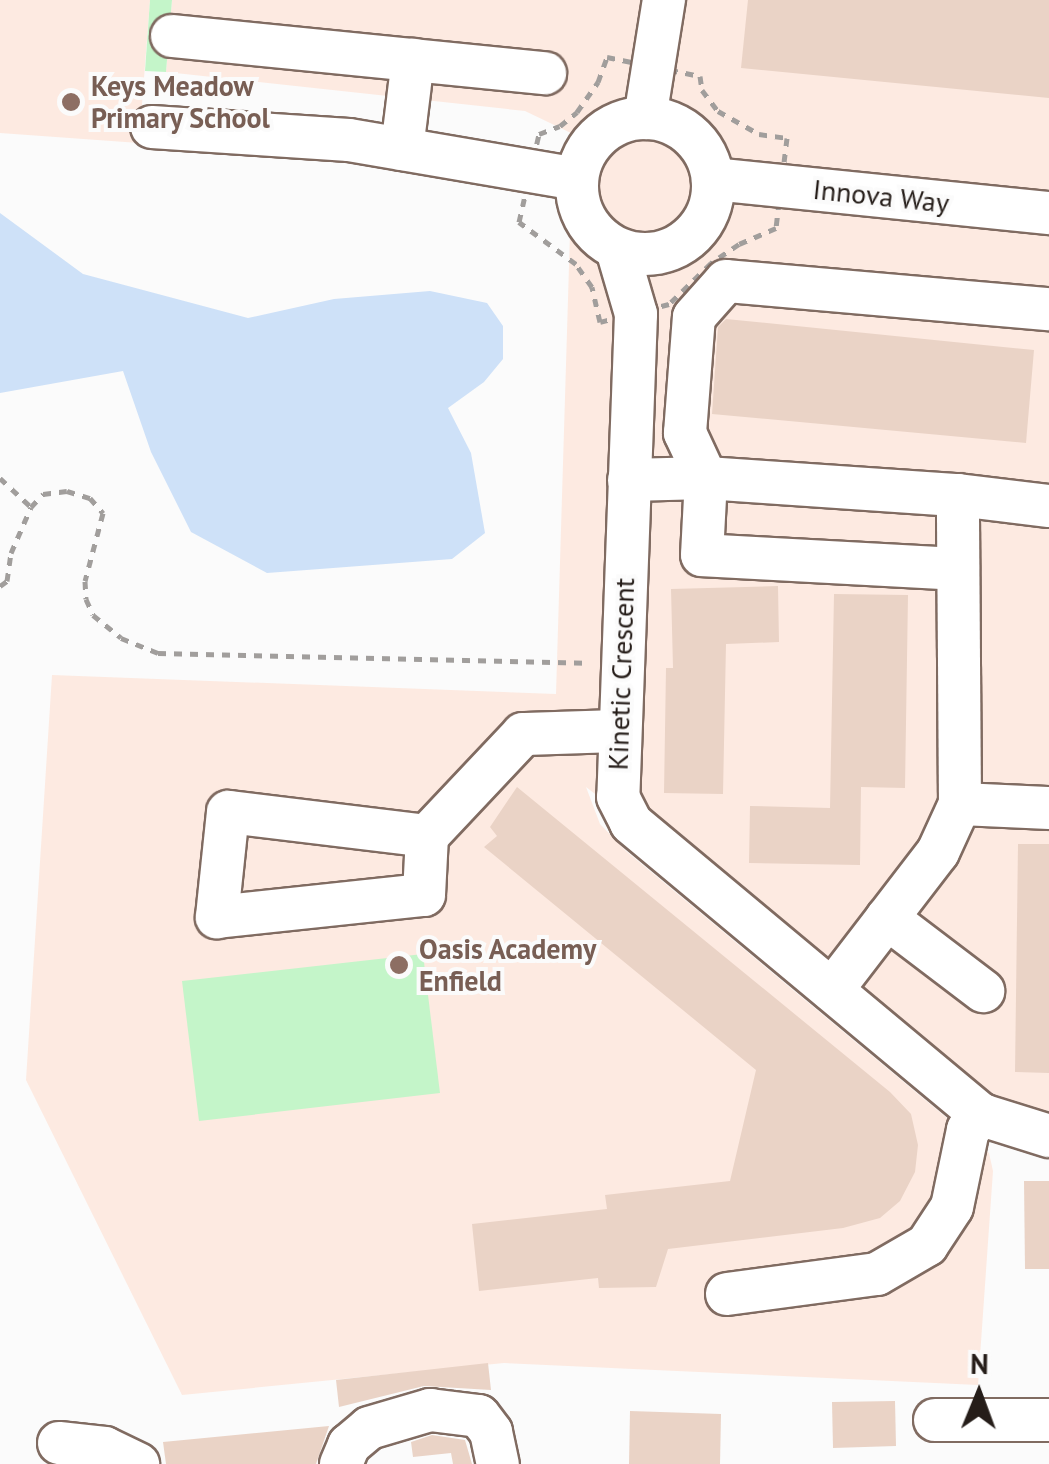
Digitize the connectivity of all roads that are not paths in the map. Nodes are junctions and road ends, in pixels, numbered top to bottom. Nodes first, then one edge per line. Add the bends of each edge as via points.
1 (664, 0) edge
2 (172, 36) dead end
3 (413, 60) junction
4 (546, 73) dead end
5 (645, 118) junction
6 (152, 127) dead end
7 (402, 150) junction
8 (712, 179) junction
9 (576, 180) junction
10 (1049, 213) edge
11 (618, 249) junction
12 (1049, 309) edge
13 (706, 478) junction
14 (629, 480) junction
15 (958, 495) junction
16 (1049, 506) edge
17 (958, 569) junction
18 (619, 731) junction
19 (960, 804) junction
20 (1049, 808) edge
21 (427, 836) junction
22 (887, 918) junction
23 (832, 990) junction
24 (983, 991) dead end
25 (982, 1115) junction
26 (1049, 1136) edge
27 (727, 1294) dead end
28 (934, 1420) dead end
29 (1049, 1420) edge
30 (60, 1444) dead end
31 (138, 1464) edge
32 (341, 1464) edge
33 (498, 1464) edge

1 - 5 street
2 - 3 street
3 - 4 street
3 - 7 street
5 - 8 street via 682,130 697,143
5 - 9 street via 625,121 592,143
6 - 7 street via 348,140
7 - 9 street
8 - 10 street, Innova Way
8 - 11 street via 704,219 692,235 655,254
9 - 11 street via 585,220
11 - 14 street, Kinetic Crescent via 636,314
12 - 13 street via 726,280 694,317 685,433
13 - 14 street
13 - 15 street
13 - 17 street via 702,556
14 - 18 street, Kinetic Crescent
15 - 16 street
15 - 17 street
17 - 19 street
18 - 21 street via 522,734
18 - 23 street, Kinetic Crescent via 618,797 631,824
19 - 20 street
19 - 22 street via 938,852
21 - 21 street via 424,895 217,917 228,812
22 - 23 street
22 - 24 street
23 - 25 street, Kinetic Crescent
25 - 26 street
25 - 27 street via 968,1130 952,1207 927,1245 877,1274
28 - 29 street
30 - 31 street via 104,1448
32 - 33 street via 349,1445 369,1428 430,1410 480,1416

